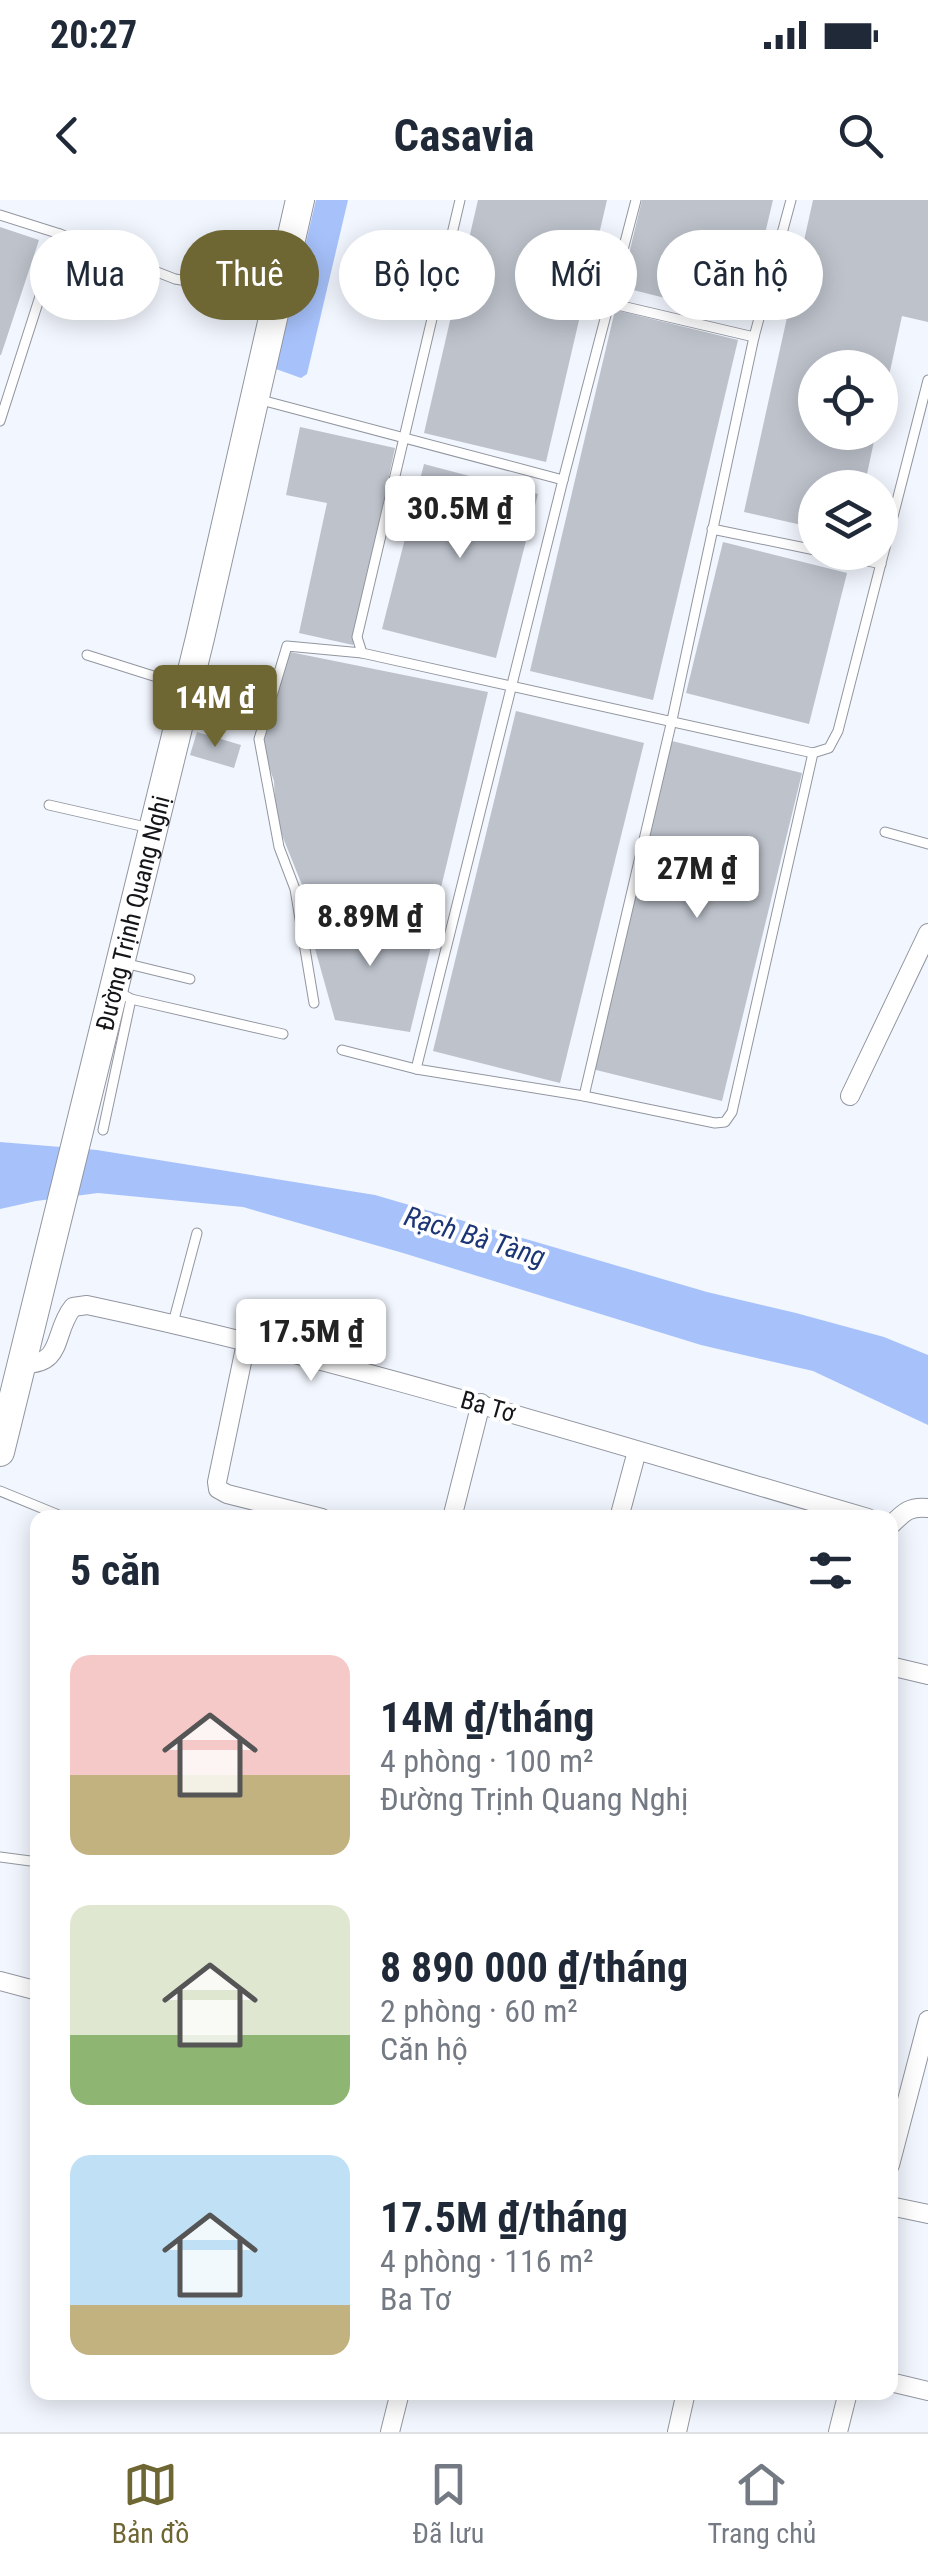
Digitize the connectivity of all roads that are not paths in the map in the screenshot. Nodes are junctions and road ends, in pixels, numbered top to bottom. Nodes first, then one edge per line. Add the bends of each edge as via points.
1 (300, 200) edge
2 (460, 200) edge
3 (636, 200) edge
4 (791, 200) edge
5 (0, 214) edge
6 (48, 230) edge
7 (293, 230) edge
8 (628, 230) edge
9 (637, 309) edge
10 (32, 320) edge
11 (273, 320) edge
12 (605, 320) edge
13 (754, 336) junction
14 (928, 380) edge
15 (255, 398) junction
16 (0, 421) edge
17 (404, 437) junction
18 (563, 480) junction
19 (898, 497) edge
20 (712, 530) junction
21 (798, 547) edge
22 (879, 570) edge
23 (362, 653) junction
24 (87, 655) dead end
25 (512, 684) junction
26 (188, 687) junction
27 (672, 720) junction
28 (813, 752) junction
29 (48, 805) dead end
30 (153, 828) junction
31 (884, 832) dead end
32 (928, 844) edge
33 (928, 933) edge
34 (190, 979) dead end
35 (121, 983) junction
36 (314, 1003) dead end
37 (283, 1034) dead end
38 (342, 1050) dead end
39 (416, 1069) junction
40 (584, 1096) junction
41 (850, 1096) dead end
42 (196, 1233) dead end
43 (173, 1323) junction
44 (246, 1343) junction
45 (20, 1364) junction
46 (482, 1403) junction
47 (637, 1451) junction
48 (0, 1452) edge
49 (0, 1491) edge
50 (928, 1508) edge
51 (46, 1510) edge
52 (290, 1510) edge
53 (454, 1510) edge
54 (622, 1510) edge
55 (840, 1510) edge
56 (898, 1519) edge
57 (898, 1668) edge
58 (928, 1675) edge
59 (0, 1857) edge
60 (30, 1861) edge
61 (0, 1981) edge
62 (30, 1988) edge
63 (928, 2020) edge
64 (921, 2074) edge
65 (898, 2142) edge
66 (898, 2208) edge
67 (928, 2214) edge
68 (898, 2384) edge
69 (928, 2391) edge
70 (398, 2400) edge
71 (684, 2400) edge
72 (846, 2400) edge
73 (390, 2432) edge
74 (676, 2432) edge
75 (838, 2432) edge

1 - 7 main road, Đường Trịnh Quang Nghị
2 - 17 lane
3 - 8 lane
4 - 13 lane
5 - 6 lane
9 - 13 lane
10 - 16 lane
11 - 15 main road, Đường Trịnh Quang Nghị
12 - 18 lane
13 - 20 lane
14 - 19 lane
15 - 17 lane
15 - 26 main road, Đường Trịnh Quang Nghị
17 - 18 lane
17 - 23 lane via 358,636
18 - 25 lane
20 - 21 lane
20 - 27 lane
22 - 28 lane via 838,730 829,748
23 - 25 lane
23 - 36 lane via 287,646 259,740 279,847 296,889
24 - 26 lane
25 - 27 lane
25 - 39 lane
26 - 30 main road, Đường Trịnh Quang Nghị
27 - 28 lane
27 - 40 lane
28 - 40 lane via 732,1112 715,1123
29 - 30 lane
30 - 35 main road, Đường Trịnh Quang Nghị
31 - 32 lane
33 - 41 street
34 - 35 lane
35 - 37 lane
35 - 45 main road, Đường Trịnh Quang Nghị via 93,1122 52,1237
38 - 39 lane
39 - 40 lane
42 - 43 lane
43 - 44 street, Ba Tơ
43 - 45 street, Ba Tơ via 80,1304 68,1313 51,1357
44 - 46 street, Ba Tơ
44 - 52 street via 216,1482 227,1494
45 - 48 main road, Đường Trịnh Quang Nghị
46 - 47 street, Ba Tơ
46 - 53 street
47 - 54 street
47 - 55 street, Ba Tơ
49 - 51 lane
50 - 56 street via 906,1510
57 - 58 street
59 - 60 lane
61 - 62 street
63 - 64 street
64 - 65 street
66 - 67 street
68 - 69 street
70 - 73 street
71 - 74 street
72 - 75 street

